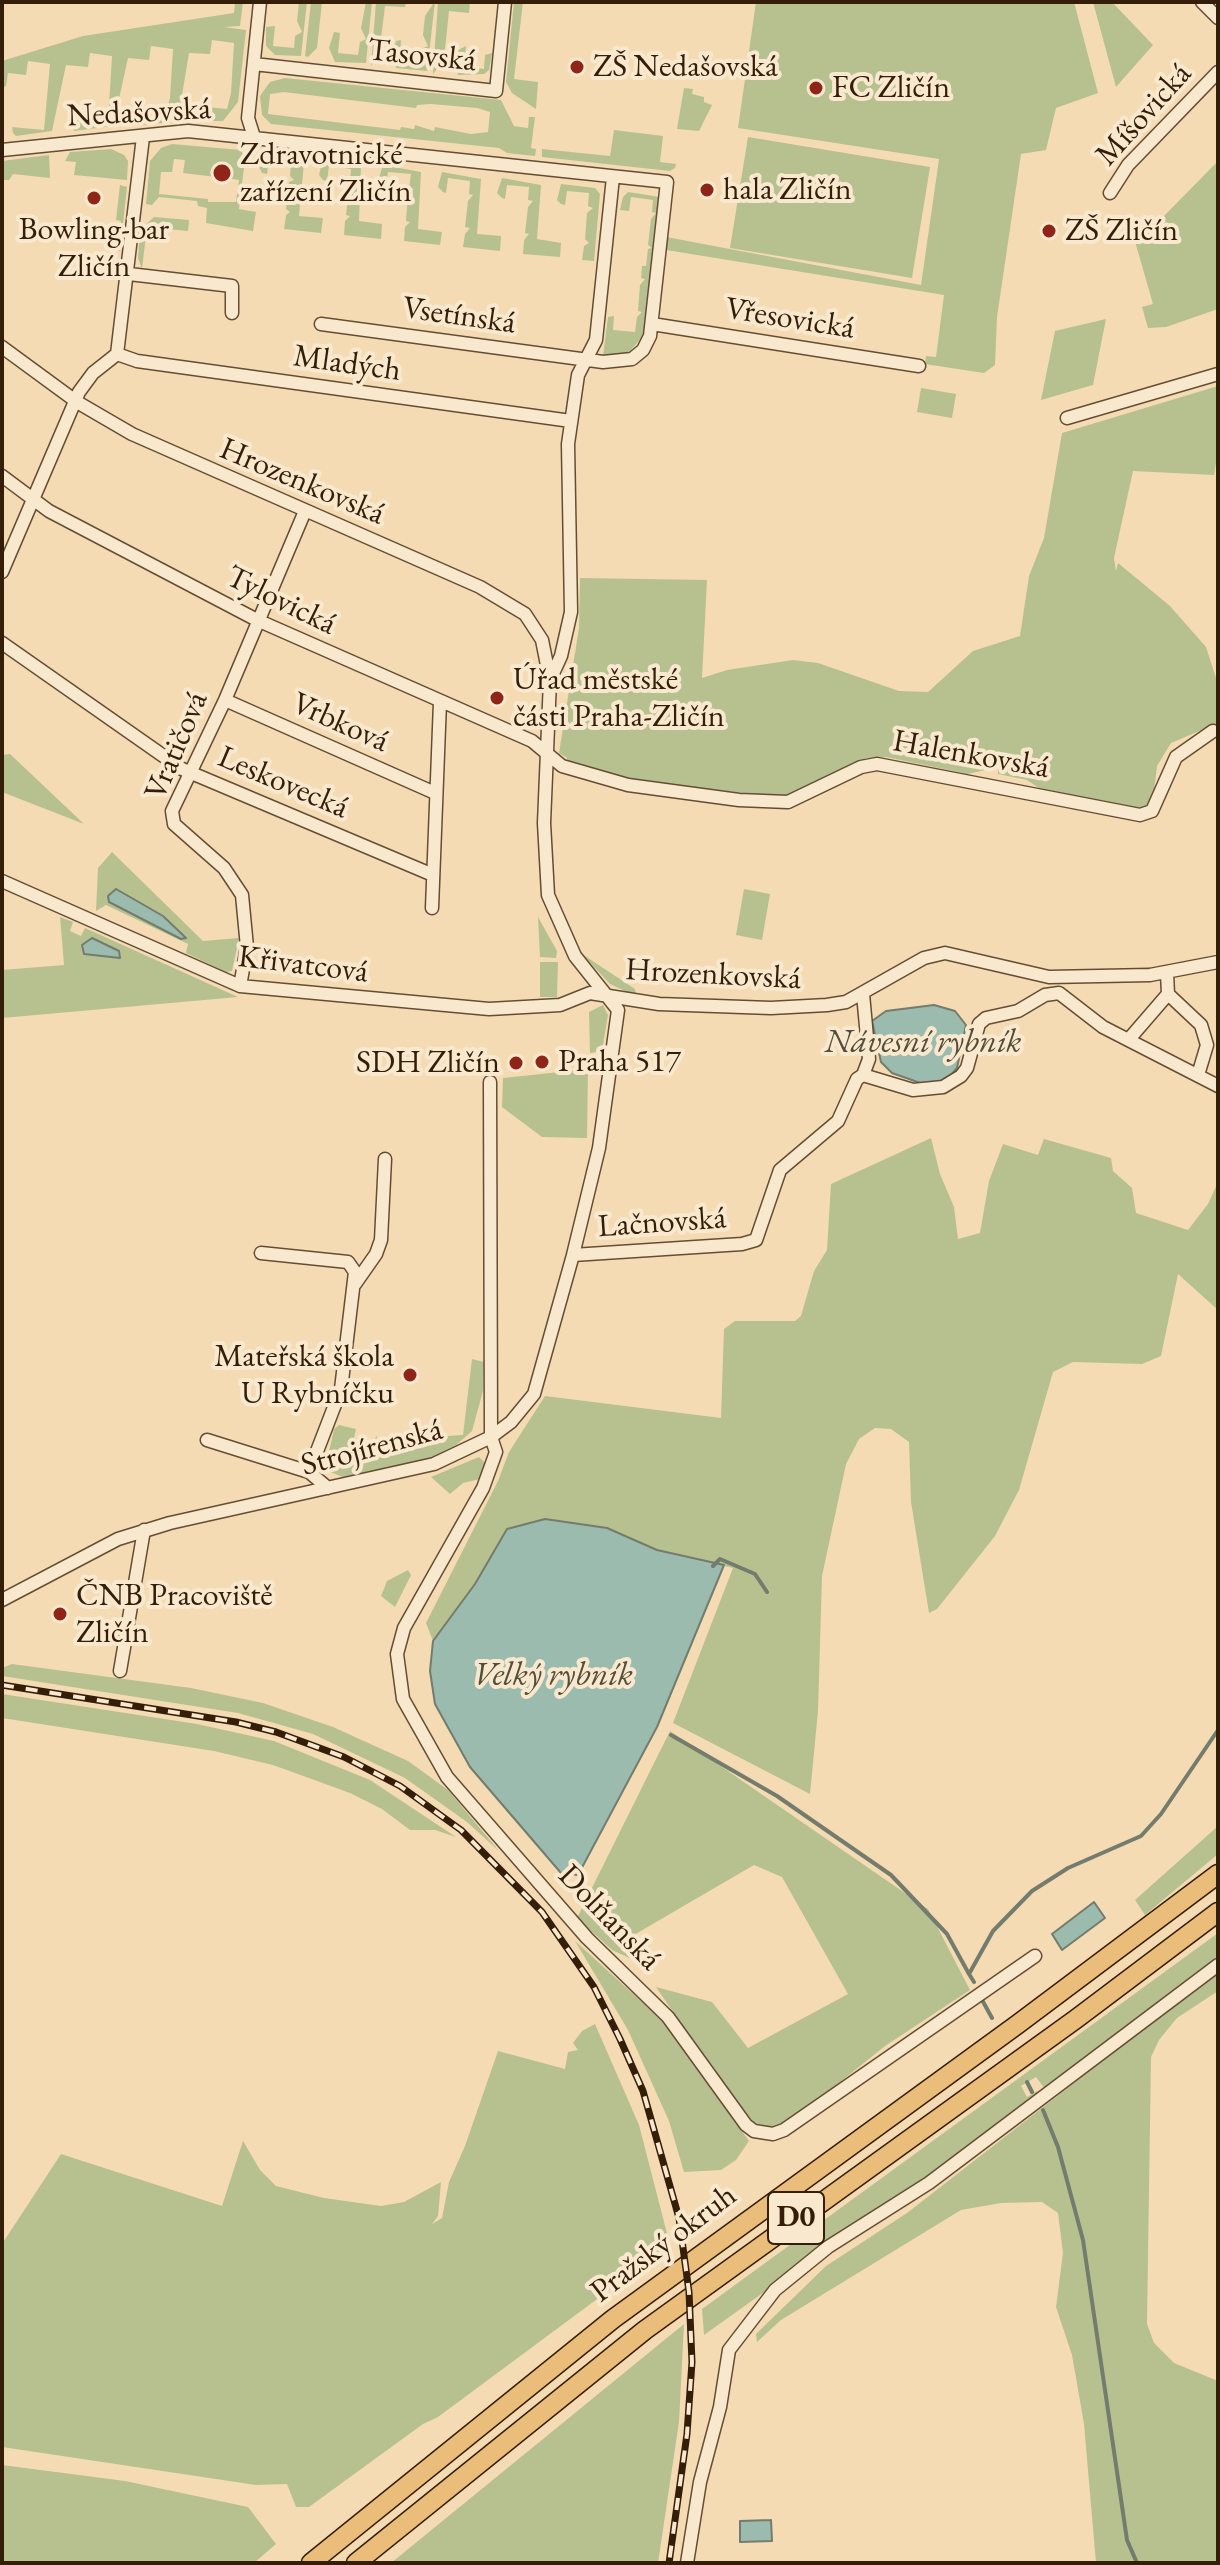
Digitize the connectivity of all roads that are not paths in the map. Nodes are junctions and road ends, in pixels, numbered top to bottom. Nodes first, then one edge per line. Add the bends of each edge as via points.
1 (260, 2) edge
2 (505, 2) edge
3 (1202, 2) edge
4 (1218, 18) edge
5 (254, 64) junction
6 (1218, 72) edge
7 (143, 137) junction
8 (254, 137) junction
9 (2, 150) edge
10 (613, 177) junction
11 (1110, 193) dead end
12 (129, 274) junction
13 (232, 313) dead end
14 (321, 324) dead end
15 (652, 324) junction
16 (2, 347) edge
17 (117, 354) junction
18 (589, 360) junction
19 (919, 366) dead end
20 (1218, 374) edge
21 (77, 402) junction
22 (1067, 418) dead end
23 (571, 421) junction
24 (2, 476) edge
25 (33, 499) junction
26 (305, 511) junction
27 (2, 572) edge
28 (257, 620) junction
29 (2, 643) edge
30 (550, 680) junction
31 (225, 700) junction
32 (440, 702) junction
33 (1213, 731) dead end
34 (546, 754) junction
35 (191, 772) junction
36 (435, 793) junction
37 (433, 875) junction
38 (4, 883) edge
39 (432, 908) dead end
40 (1218, 962) edge
41 (1167, 973) junction
42 (1061, 976) junction
43 (240, 986) junction
44 (1059, 993) junction
45 (863, 994) junction
46 (1168, 994) junction
47 (608, 995) junction
48 (1130, 1038) junction
49 (863, 1075) junction
50 (1198, 1075) junction
51 (490, 1082) dead end
52 (1218, 1086) edge
53 (385, 1159) dead end
54 (261, 1253) dead end
55 (573, 1255) junction
56 (355, 1284) junction
57 (491, 1437) junction
58 (207, 1440) dead end
59 (309, 1472) junction
60 (328, 1488) junction
61 (144, 1530) junction
62 (2, 1600) edge
63 (120, 1671) dead end
64 (1218, 1874) edge
65 (1218, 1912) edge
66 (1035, 1956) dead end
67 (1218, 1965) edge
68 (311, 2563) edge
69 (356, 2563) edge
70 (687, 2563) edge

1 - 5 street
2 - 5 street, Tasovská via 496,91
3 - 4 street
5 - 8 street via 248,118
6 - 11 street, Míšovická via 1128,165
7 - 8 street, Nedašovská via 188,131
7 - 9 street, Nedašovská
7 - 12 street
8 - 10 street, Nedašovská
10 - 15 street, Nedašovská via 667,182
10 - 18 street via 596,340
12 - 13 street via 232,286
12 - 17 street
14 - 18 street, Vsetínská
15 - 18 street, Nedašovská via 649,341 636,357 621,362
15 - 19 street, Vřesovická
16 - 21 street, Hrozenkovská
17 - 21 street via 83,384
17 - 23 street, Mladých via 137,361
18 - 23 street via 578,375
20 - 22 street
21 - 25 street
21 - 26 street, Hrozenkovská via 151,444
23 - 30 street via 571,612
24 - 25 street, Tylovická
25 - 27 street
25 - 28 street, Tylovická
26 - 28 street, Vratičová
26 - 30 street, Hrozenkovská via 509,602 532,622 542,640
28 - 31 street, Vratičová
28 - 32 street, Tylovická
29 - 35 street, Leskovecká
30 - 34 street, Hrozenkovská
31 - 35 street, Vratičová
31 - 36 street, Vrbková
32 - 34 street, Tylovická via 532,741
32 - 36 street
33 - 34 street, Halenkovská via 1176,757 1152,811 1140,815 877,764 794,801 739,800 597,778 562,766
34 - 47 street, Hrozenkovská via 548,895 575,956
35 - 37 street, Leskovecká
35 - 43 street, Vratičová via 172,811 173,822 224,868 242,895 247,947
36 - 37 street
37 - 39 street
38 - 43 street, Křivatcová
40 - 41 street, Hrozenkovská
41 - 42 street, Hrozenkovská
41 - 46 street
42 - 44 street
42 - 45 street, Hrozenkovská via 1037,976 945,953 924,958
43 - 47 street, Křivatcová via 489,1009 560,1005 590,993
44 - 48 street via 1103,1027
44 - 49 street via 986,1018 979,1024 967,1068 943,1087 913,1090
45 - 47 street, Hrozenkovská via 827,1005 771,1008 646,1003
45 - 49 street, Lačnovská via 869,1059
46 - 48 street
46 - 50 street via 1201,1025 1207,1045
47 - 55 street, Strojírenská via 618,1010 618,1024 599,1148
48 - 50 street
49 - 55 street, Lačnovská via 838,1121 780,1170 762,1230 753,1242
50 - 52 street
51 - 57 street, Dolňanská
53 - 56 street via 381,1240
54 - 56 street via 348,1262
55 - 57 street, Strojírenská via 534,1394
56 - 59 street via 341,1389
57 - 60 street, Strojírenská via 434,1464
57 - 66 street, Dolňanská via 496,1452 492,1471 400,1640 397,1670 403,1699 447,1777 587,1938 668,2017 746,2125 762,2133 784,2130
58 - 59 street
59 - 60 street
60 - 61 street, Strojírenská
61 - 62 street, Strojírenská via 92,1550
61 - 63 street
64 - 68 highway, Pražský okruh / D0 via 613,2319
65 - 69 highway, Pražský okruh / D0 via 645,2330
67 - 70 street via 929,2183 828,2247 775,2290 729,2350

